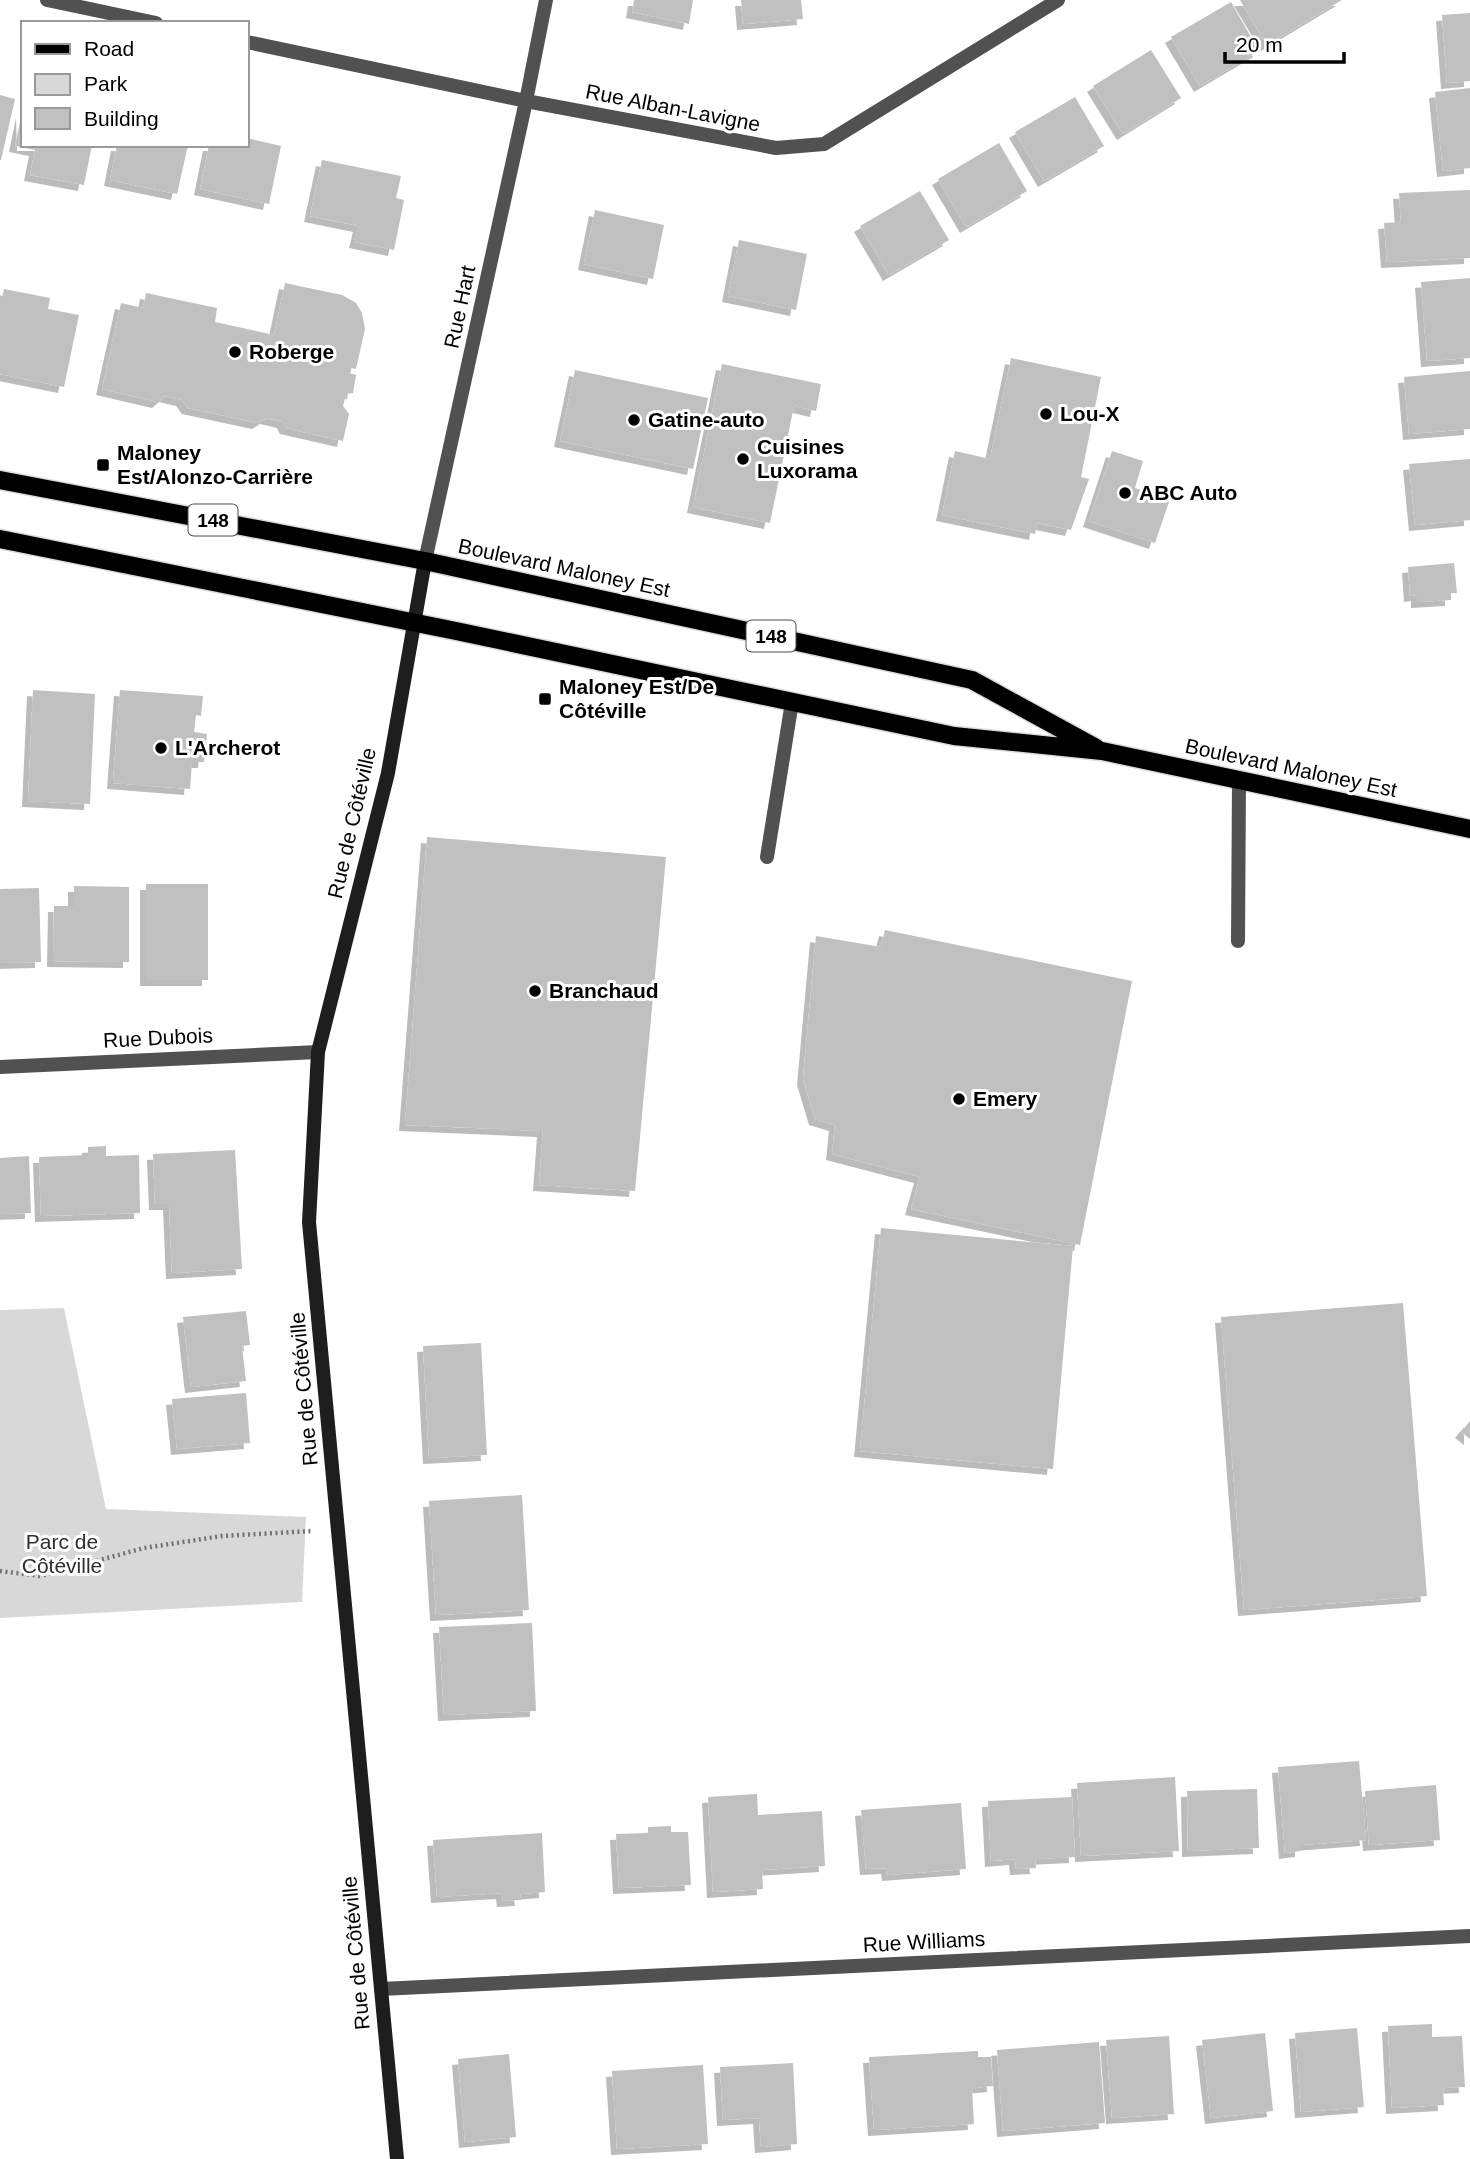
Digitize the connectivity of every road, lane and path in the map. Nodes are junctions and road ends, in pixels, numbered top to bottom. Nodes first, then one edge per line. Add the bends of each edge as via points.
1 (546, 0) edge
2 (1058, 0) edge
3 (53, 1) edge
4 (147, 21) edge
5 (248, 42) edge
6 (526, 102) junction
7 (0, 480) edge
8 (0, 539) edge
9 (425, 562) junction
10 (413, 623) junction
11 (792, 702) junction
12 (1102, 751) junction
13 (1238, 780) junction
14 (1470, 829) edge
15 (767, 857) dead end
16 (1238, 941) dead end
17 (318, 1052) junction
18 (0, 1067) edge
19 (338, 1529) junction
20 (0, 1571) edge
21 (1470, 1936) edge
22 (381, 1989) junction
23 (397, 2159) edge

1 - 6 street, Rue Hart
2 - 6 street, Rue Alban-Lavigne via 824,144 776,148
3 - 4 street
5 - 6 street, Rue Alban-Lavigne
6 - 9 street, Rue Hart
7 - 9 main road, Boulevard Maloney Est / 148
8 - 10 main road, Boulevard Maloney Est / 148
9 - 10 street, Rue Hart
9 - 12 main road, Boulevard Maloney Est / 148 via 972,680
10 - 11 main road, Boulevard Maloney Est / 148
10 - 17 street, Rue de Côtéville via 388,773
11 - 12 main road, Boulevard Maloney Est / 148 via 954,736
11 - 15 street
12 - 13 main road, Boulevard Maloney Est / 148
13 - 14 main road, Boulevard Maloney Est / 148
13 - 16 street
17 - 18 street, Rue Dubois
17 - 19 street, Rue de Côtéville via 309,1222
19 - 20 path via 222,1536 144,1548 41,1576
19 - 22 street, Rue de Côtéville
21 - 22 street, Rue Williams
22 - 23 street, Rue de Côtéville

